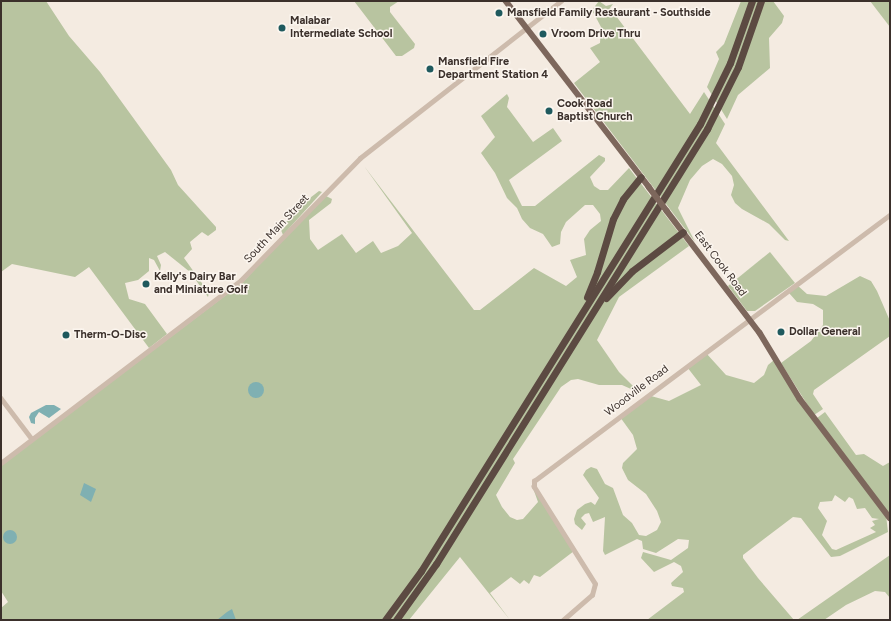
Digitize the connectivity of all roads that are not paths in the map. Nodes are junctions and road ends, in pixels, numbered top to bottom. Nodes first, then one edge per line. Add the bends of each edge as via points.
1 (506, 1) edge
2 (560, 1) edge
3 (752, 1) edge
4 (761, 1) edge
5 (527, 27) junction
6 (641, 177) junction
7 (890, 214) edge
8 (683, 232) junction
9 (749, 318) junction
10 (580, 333) junction
11 (551, 362) junction
12 (1, 398) edge
13 (32, 439) junction
14 (1, 463) edge
15 (890, 518) edge
16 (384, 620) edge
17 (396, 620) edge
18 (563, 620) edge

1 - 5 main road, East Cook Road
2 - 5 street, South Main Street
3 - 11 highway via 730,63 707,112
4 - 10 highway via 743,56 717,111
5 - 6 main road, East Cook Road
5 - 13 street, South Main Street via 360,158 241,280
6 - 8 main road, East Cook Road, bridge
6 - 11 highway via 615,213 590,292
7 - 9 street, Woodville Road
8 - 9 main road, East Cook Road
8 - 10 highway via 623,279
9 - 15 main road, East Cook Road via 805,406
9 - 18 street, Woodville Road via 534,481 534,487 595,584 592,596
10 - 17 highway via 433,569
11 - 16 highway via 421,571
12 - 13 street
13 - 14 street, South Main Street

